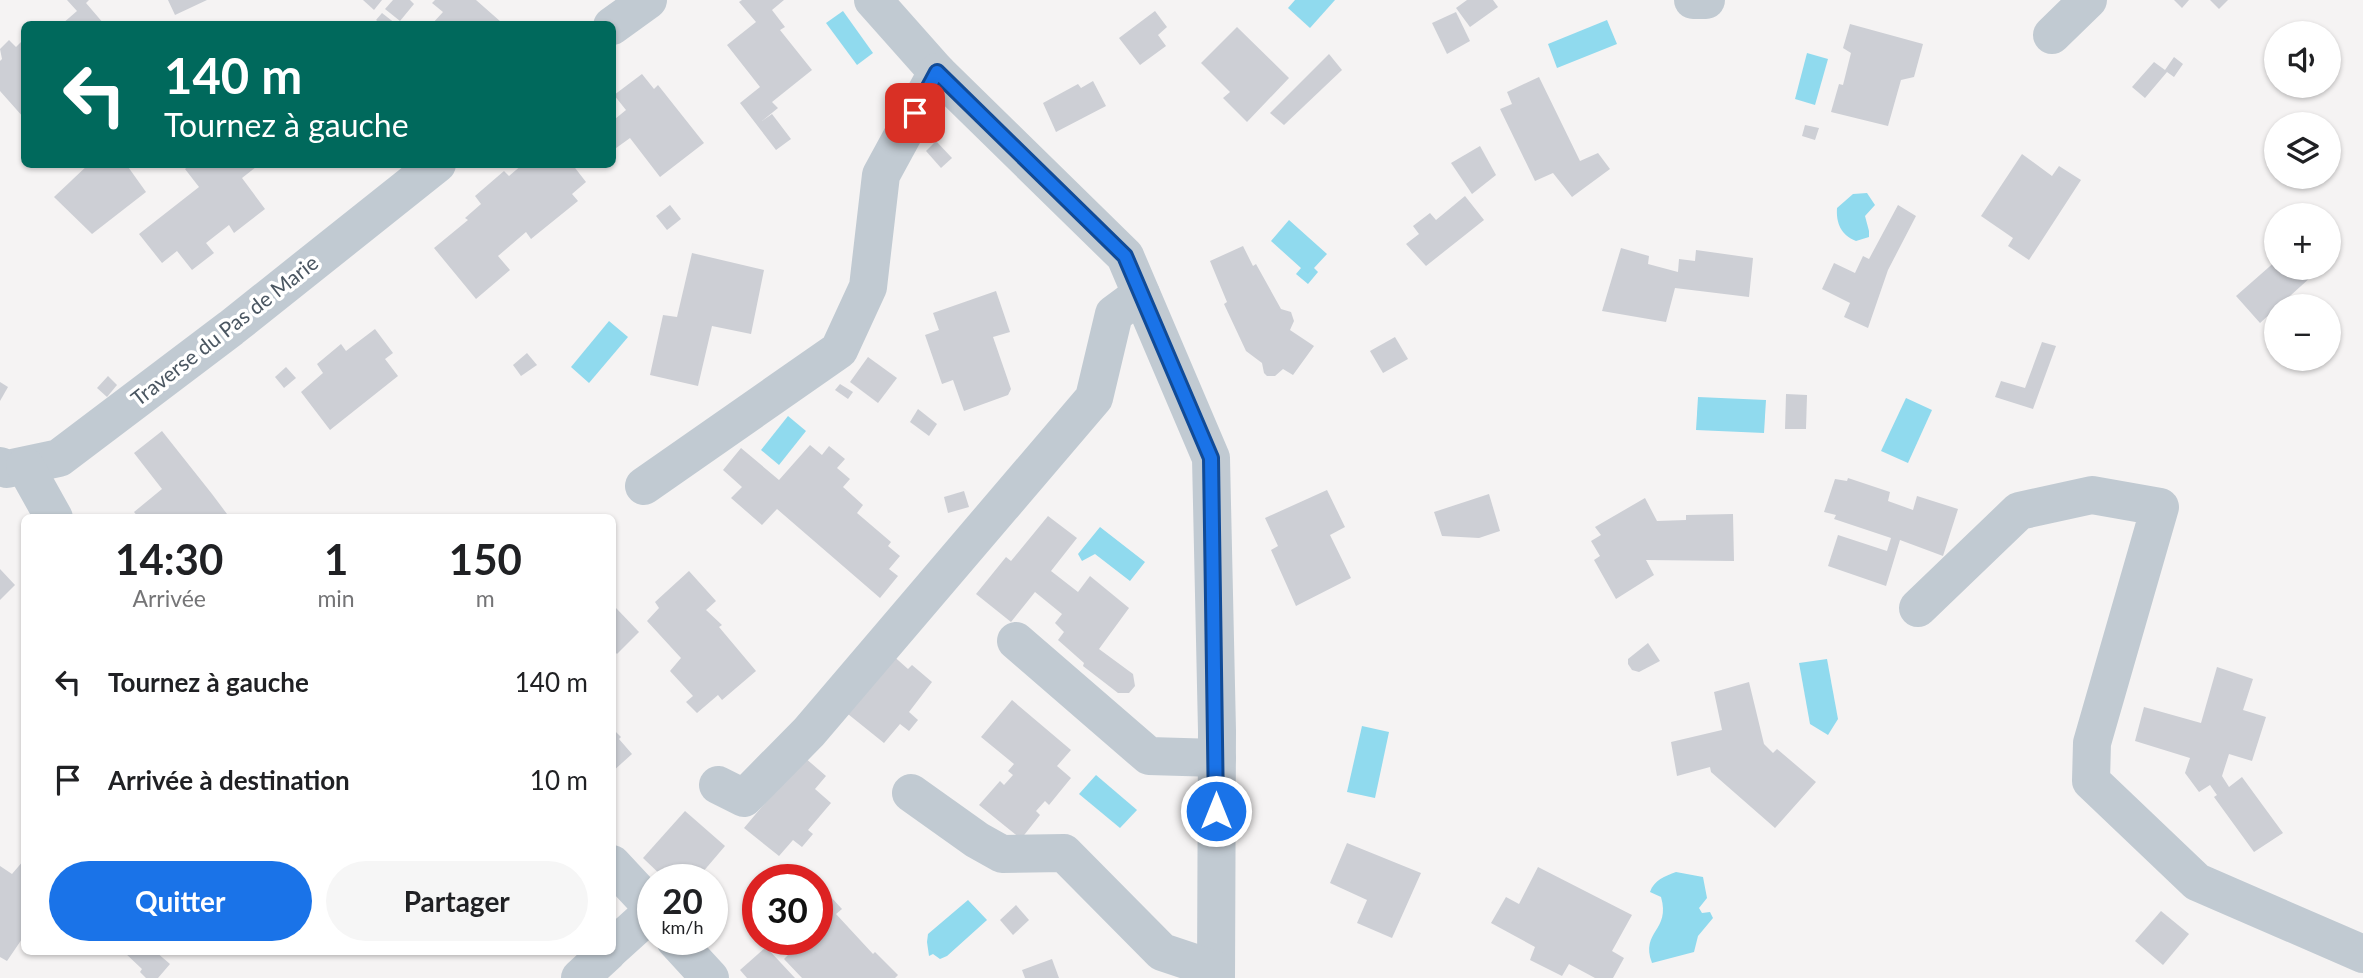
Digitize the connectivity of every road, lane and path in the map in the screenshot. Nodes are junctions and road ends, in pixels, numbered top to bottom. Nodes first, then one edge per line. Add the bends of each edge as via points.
1 (648, 0) edge
2 (873, 0) edge
3 (1693, 0) edge
4 (1706, 0) edge
5 (2088, 0) edge
6 (616, 23) edge
7 (2052, 35) dead end
8 (937, 72) junction
9 (432, 168) edge
10 (1141, 294) junction
11 (11, 467) edge
12 (644, 486) dead end
13 (27, 514) edge
14 (51, 514) edge
15 (1919, 608) dead end
16 (1016, 641) dead end
17 (1217, 758) junction
18 (718, 785) dead end
19 (911, 793) dead end
20 (616, 868) edge
21 (637, 891) edge
22 (637, 924) edge
23 (616, 943) edge
24 (2363, 954) edge
25 (605, 955) edge
26 (688, 955) edge
27 (1216, 974) edge
28 (580, 978) edge
29 (710, 978) edge

1 - 6 street
2 - 8 street
3 - 4 street
5 - 7 street
8 - 10 street via 1125,256
8 - 12 street via 881,175 868,287 839,350
9 - 11 street, Traverse du Pas de Marie via 59,458
10 - 17 street via 1211,458
10 - 18 street via 1114,314 1094,398 818,721 744,798
11 - 13 street
11 - 14 street
15 - 24 street via 2019,511 2092,495 2160,507 2092,743 2091,781 2197,882
16 - 17 street via 1149,756
17 - 27 street
19 - 27 street via 1002,854 1064,853 1162,952
20 - 21 street
22 - 23 street
25 - 28 street
26 - 29 street

